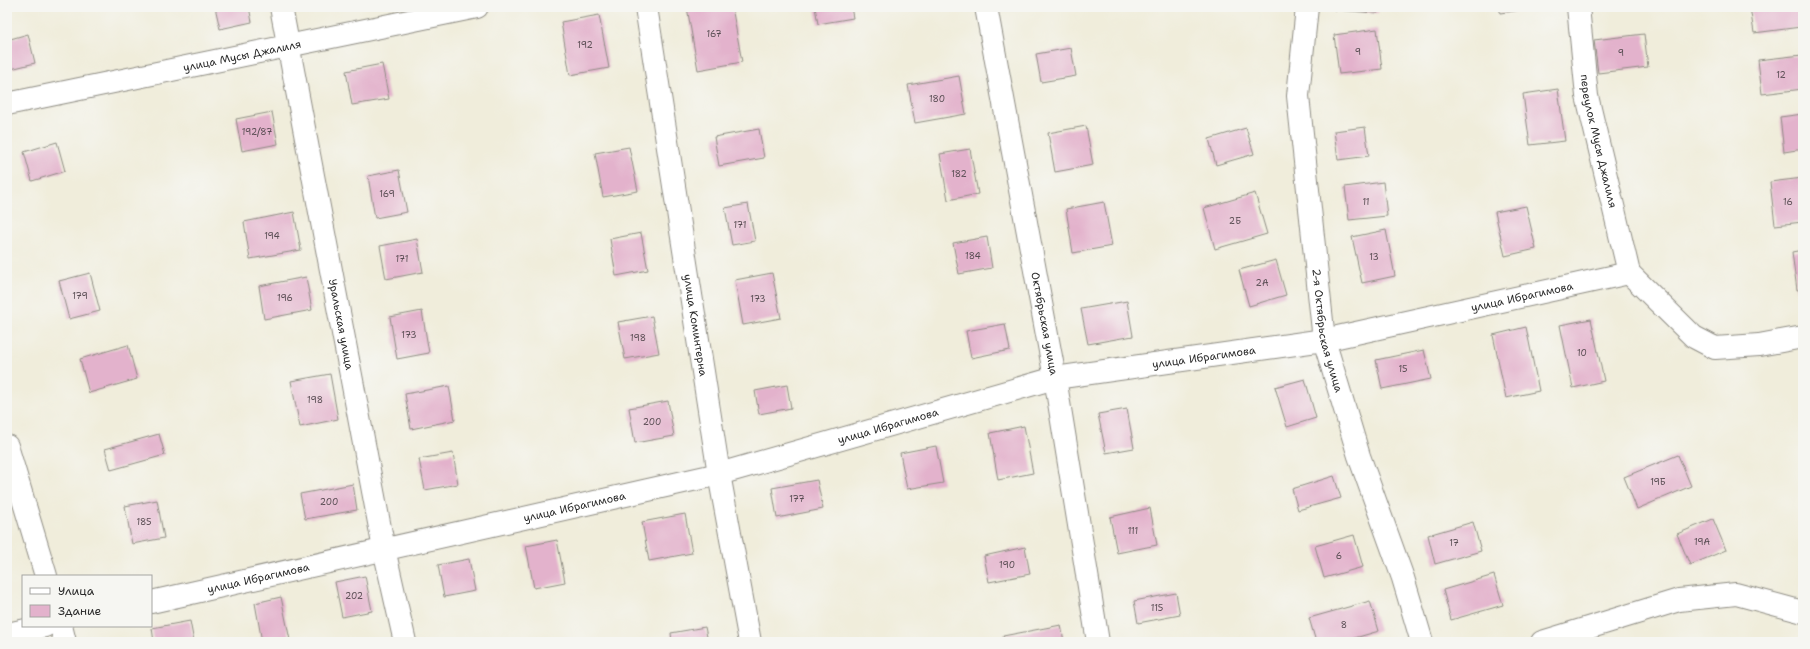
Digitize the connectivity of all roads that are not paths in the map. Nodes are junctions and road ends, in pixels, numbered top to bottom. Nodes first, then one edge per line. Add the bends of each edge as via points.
1 (281, 7) edge
2 (477, 7) edge
3 (646, 7) edge
4 (986, 7) edge
5 (1307, 7) edge
6 (1578, 7) edge
7 (288, 46) junction
8 (7, 104) edge
9 (1629, 274) junction
10 (1803, 337) edge
11 (1324, 340) junction
12 (1055, 378) junction
13 (7, 446) edge
14 (719, 474) junction
15 (384, 549) junction
16 (46, 575) edge
17 (152, 602) edge
18 (1803, 612) edge
19 (40, 627) edge
20 (61, 627) edge
21 (7, 634) edge
22 (65, 642) edge
23 (405, 642) edge
24 (750, 642) edge
25 (1098, 642) edge
26 (1422, 642) edge
27 (1542, 642) edge

1 - 7 street, Уральская улица
2 - 7 street, улица Мусы Джалиля
3 - 14 street, улица Коминтерна
4 - 12 street, Октябрьская улица
5 - 11 street, 2-я Октябрьская улица via 1298,96
6 - 9 street, переулок Мусы Джалиля via 1587,96
7 - 8 street, улица Мусы Джалиля
7 - 15 street, Уральская улица
9 - 10 street via 1694,337 1716,348 1759,345
9 - 11 street, улица Ибрагимова
11 - 12 street, улица Ибрагимова
11 - 26 street, 2-я Октябрьская улица via 1359,456 1403,578
12 - 14 street, улица Ибрагимова
12 - 25 street, Октябрьская улица
13 - 16 street
14 - 15 street, улица Ибрагимова
14 - 24 street, улица Коминтерна
15 - 17 street, улица Ибрагимова
15 - 23 street, Уральская улица
18 - 27 street via 1736,594 1679,600
19 - 21 street
20 - 22 street

